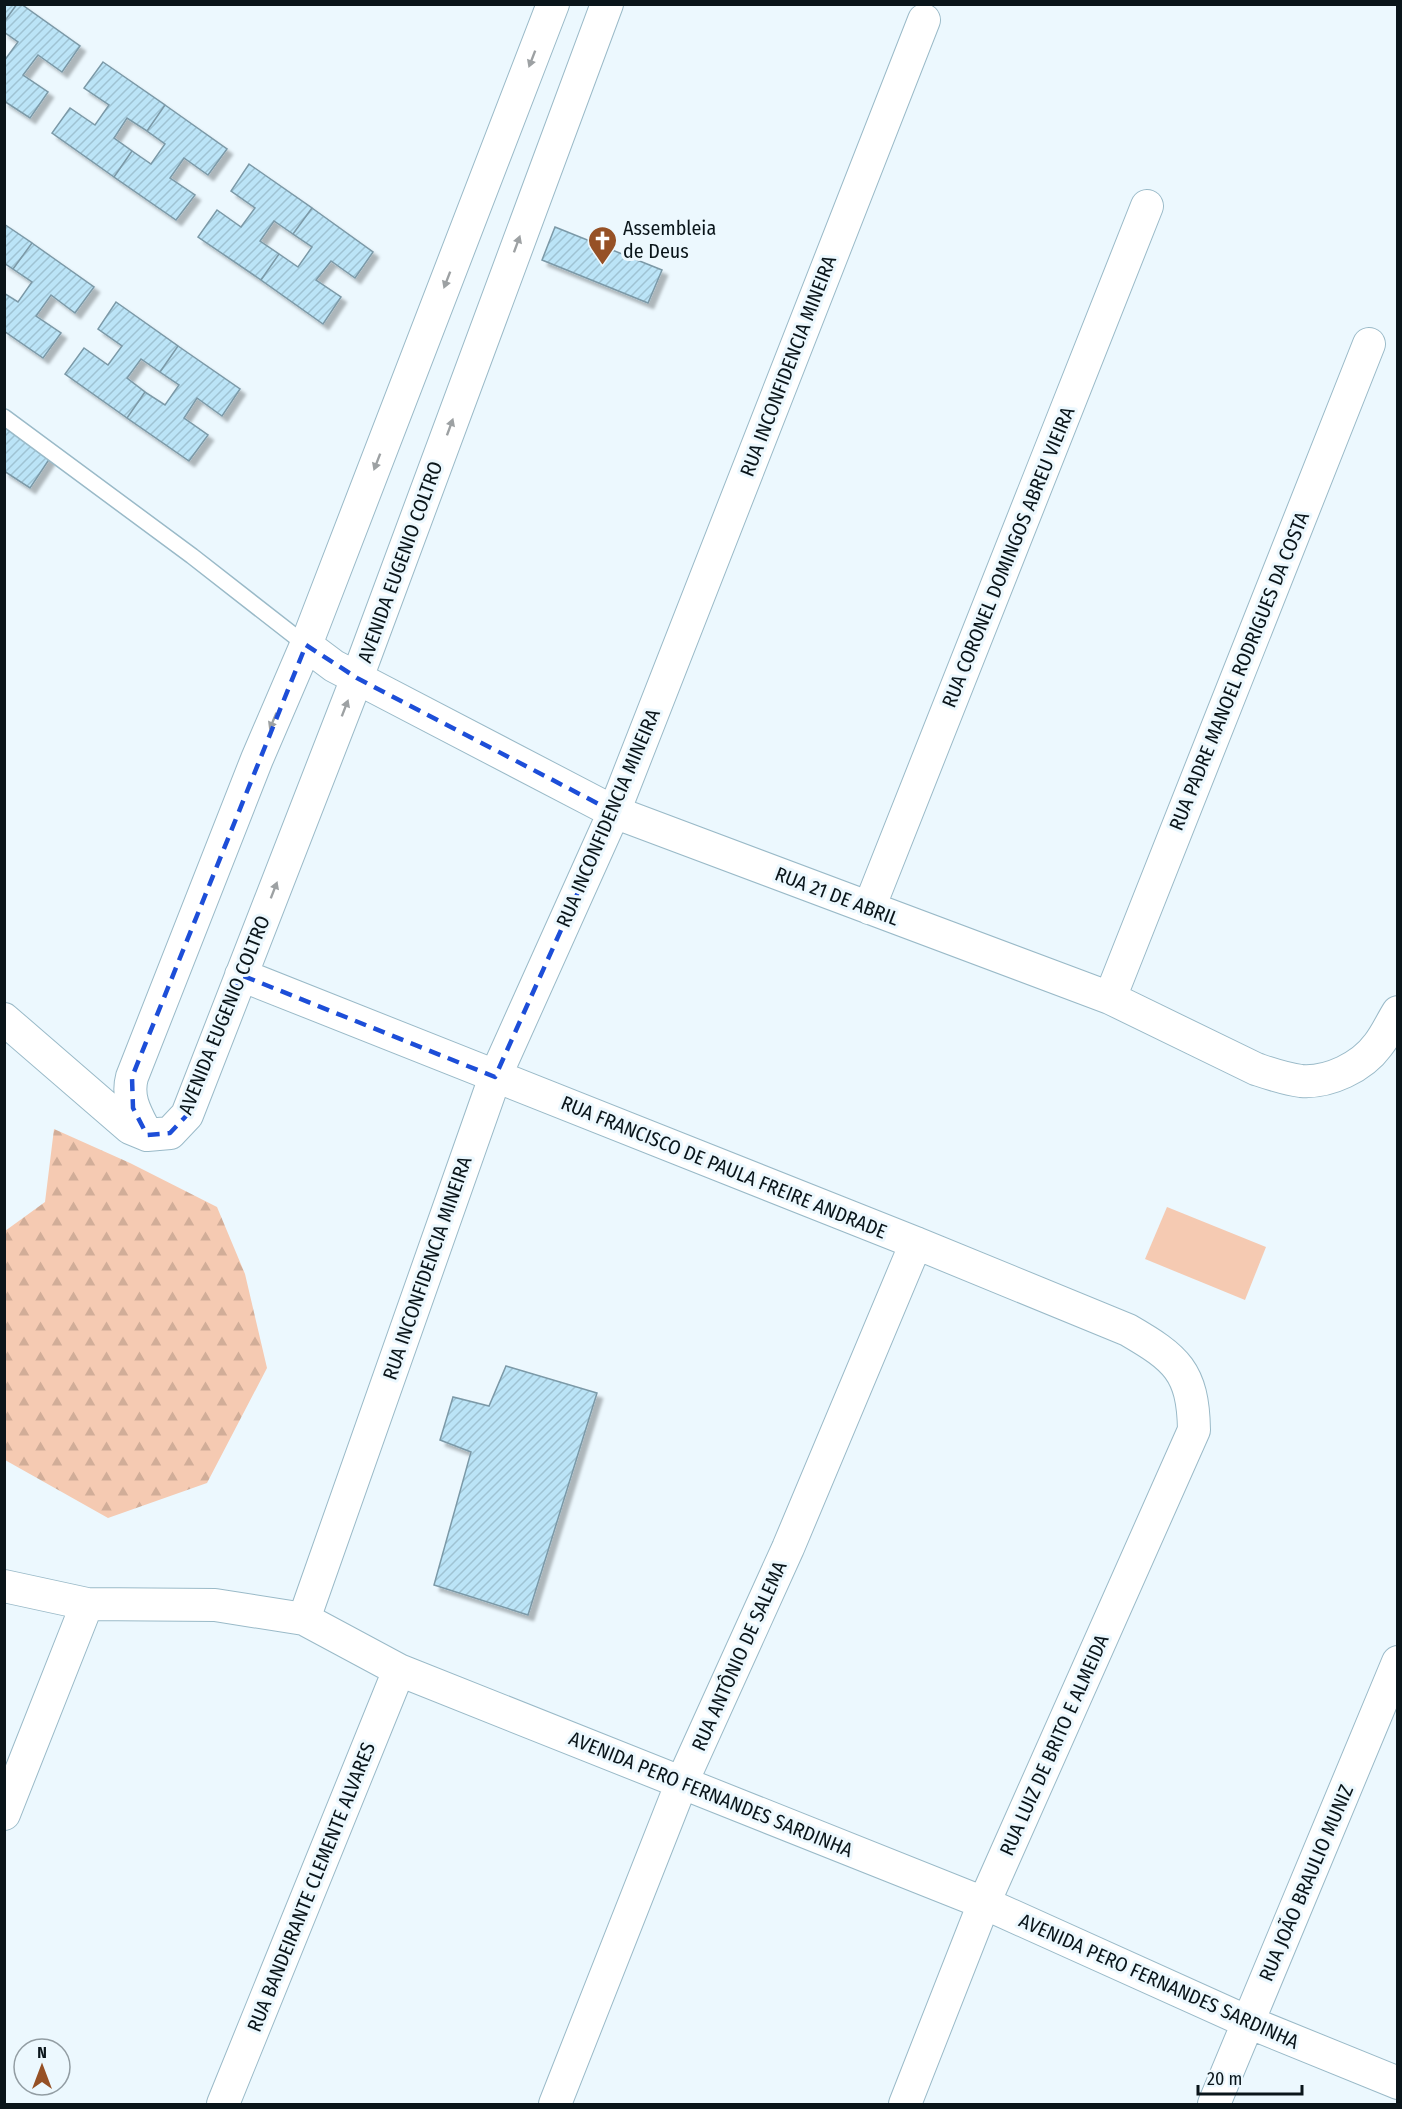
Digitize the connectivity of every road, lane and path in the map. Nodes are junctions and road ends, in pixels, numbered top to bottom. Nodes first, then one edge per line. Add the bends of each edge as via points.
1 (553, 4) edge
2 (607, 4) edge
3 (924, 20) dead end
4 (503, 136) junction
5 (551, 154) junction
6 (1147, 206) dead end
7 (1369, 344) dead end
8 (4, 417) edge
9 (306, 645) junction
10 (357, 678) junction
11 (614, 812) junction
12 (869, 908) junction
13 (241, 975) junction
14 (1110, 998) junction
15 (1398, 1012) edge
16 (4, 1019) edge
17 (495, 1077) junction
18 (147, 1135) junction
19 (916, 1243) junction
20 (1189, 1386) joint
21 (4, 1586) edge
22 (87, 1604) junction
23 (304, 1619) junction
24 (1398, 1662) edge
25 (399, 1670) junction
26 (682, 1782) junction
27 (4, 1814) edge
28 (984, 1903) junction
29 (1248, 2022) junction
30 (1398, 2083) edge
31 (223, 2104) edge
32 (555, 2104) edge
33 (905, 2104) edge
34 (1214, 2104) edge

1 -> 4 street
2 - 5 street, AVENIDA EUGENIO COLTRO
3 - 11 street, RUA INCONFIDENCIA MINEIRA
4 - 5 street
4 -> 9 street
10 -> 5 street, AVENIDA EUGENIO COLTRO
6 - 12 street, RUA CORONEL DOMINGOS ABREU VIEIRA
7 - 14 street, RUA PADRE MANOEL RODRIGUES DA COSTA
8 - 9 lane
9 - 10 street, RUA 21 DE ABRIL
9 -> 18 street via 132,1077 129,1089 133,1108
10 - 11 street, RUA 21 DE ABRIL
13 -> 10 street, AVENIDA EUGENIO COLTRO
11 - 12 street, RUA 21 DE ABRIL
11 - 17 street, RUA INCONFIDENCIA MINEIRA
12 - 14 street, RUA 21 DE ABRIL
13 - 17 street, RUA FRANCISCO DE PAULA FREIRE ANDRADE
13 - 18 street, AVENIDA EUGENIO COLTRO via 187,1115 170,1133
14 - 15 street, RUA 21 DE ABRIL via 1256,1069 1302,1081 1329,1078 1358,1064 1378,1045
16 - 18 street via 130,1128
17 - 19 street, RUA FRANCISCO DE PAULA FREIRE ANDRADE
17 - 23 street, RUA INCONFIDENCIA MINEIRA
19 - 20 street, RUA FRANCISCO DE PAULA FREIRE ANDRADE via 1128,1330 1160,1349 1175,1363
19 - 26 street, RUA ANTÔNIO DE SALEMA via 788,1548
20 - 28 street, RUA LUIZ DE BRITO E ALMEIDA via 1194,1430
21 - 22 street, AVENIDA PERO FERNANDES SARDINHA
22 - 23 street, AVENIDA PERO FERNANDES SARDINHA via 215,1605
22 - 27 street
23 - 25 street, AVENIDA PERO FERNANDES SARDINHA
24 - 29 street, RUA JOÃO BRAULIO MUNIZ
25 - 26 street, AVENIDA PERO FERNANDES SARDINHA
25 - 31 street, RUA BANDEIRANTE CLEMENTE ALVARES
26 - 28 street, AVENIDA PERO FERNANDES SARDINHA
26 - 32 street, RUA ANTÔNIO DE SALEMA
28 - 29 street, AVENIDA PERO FERNANDES SARDINHA
28 - 33 street, RUA LUIZ DE BRITO E ALMEIDA
29 - 30 street, AVENIDA PERO FERNANDES SARDINHA
29 - 34 street, RUA JOÃO BRAULIO MUNIZ

